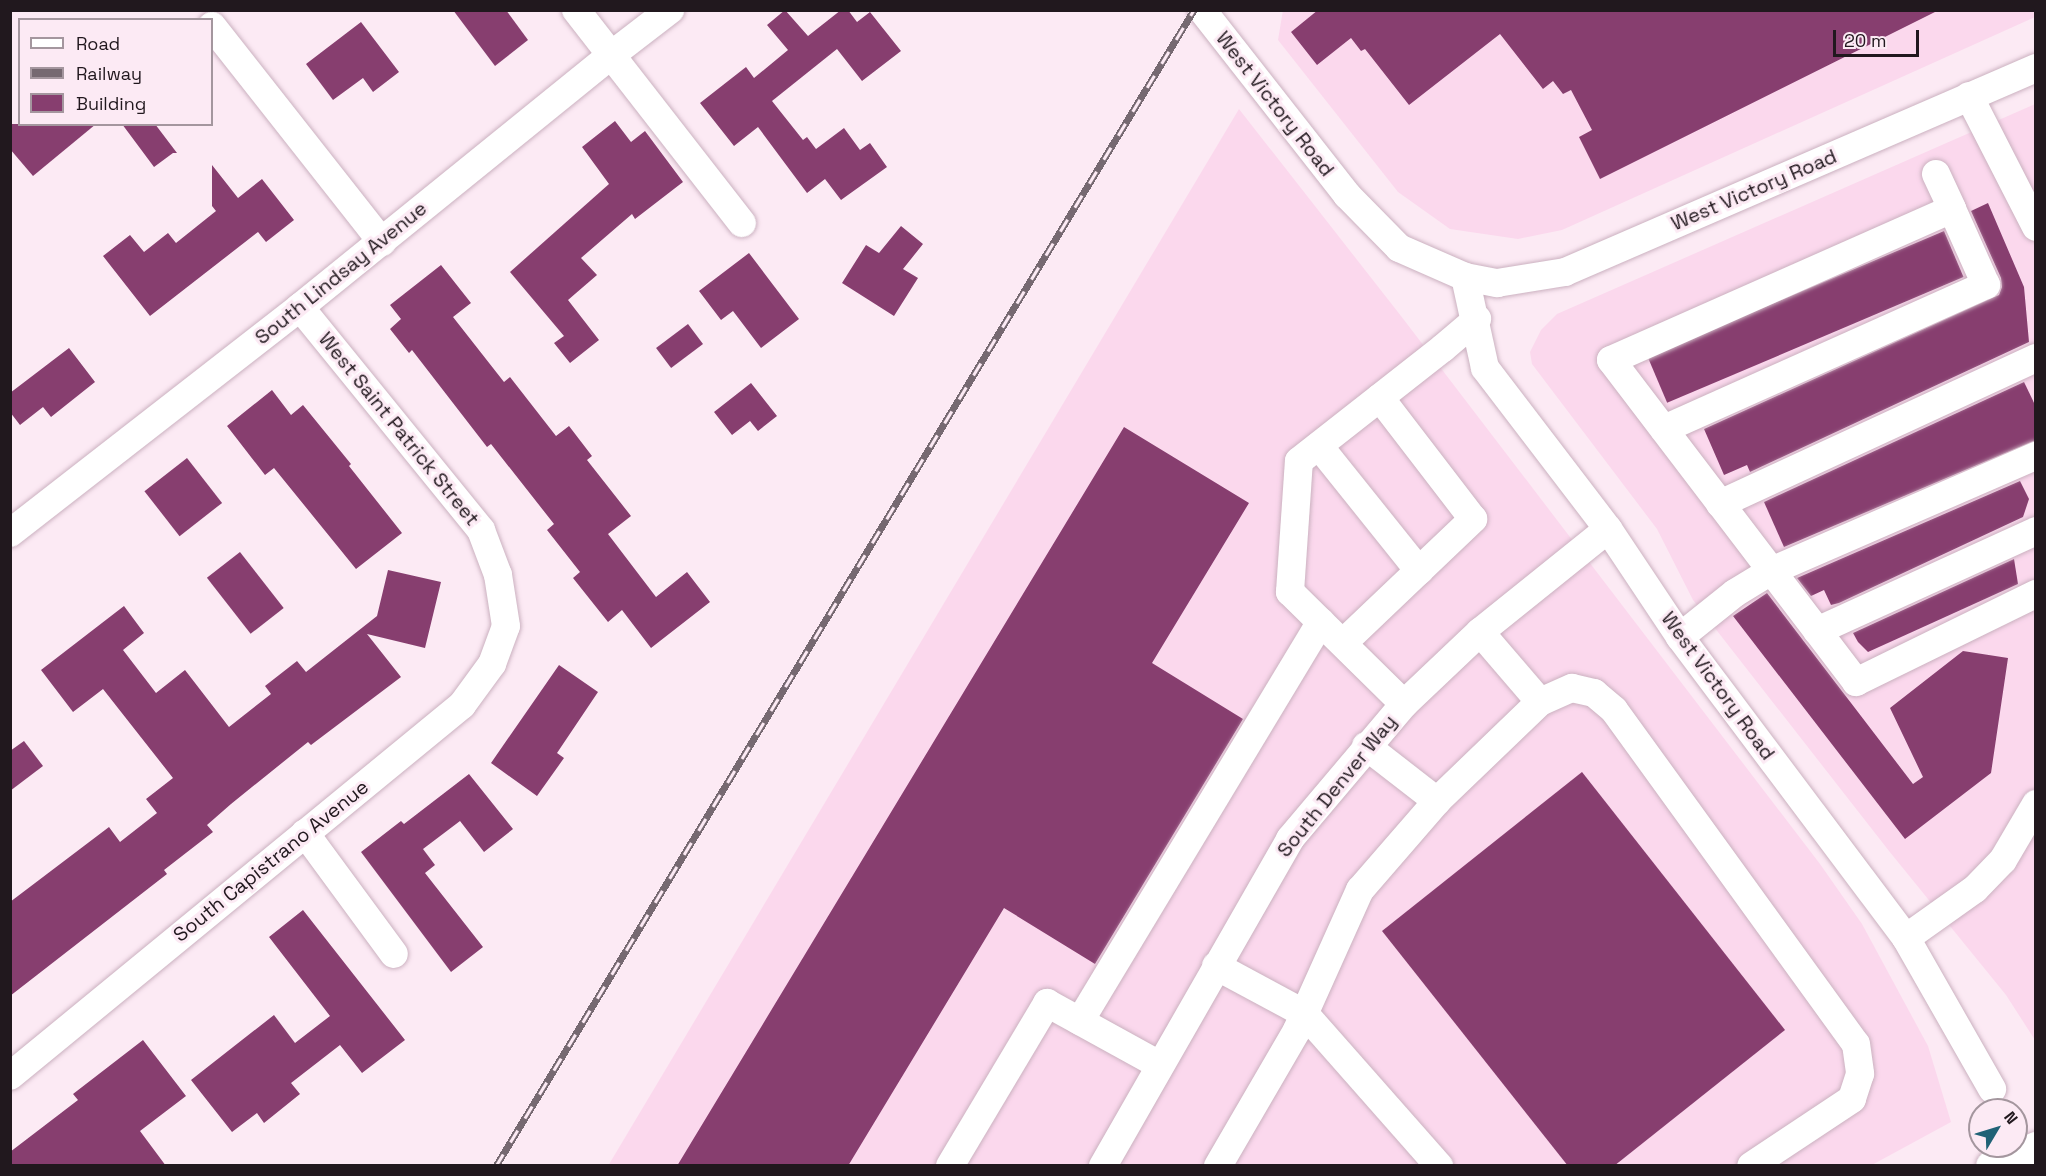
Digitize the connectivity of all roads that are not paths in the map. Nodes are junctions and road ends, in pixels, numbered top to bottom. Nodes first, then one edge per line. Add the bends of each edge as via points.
1 (576, 10) edge
2 (670, 10) edge
3 (1202, 10) edge
4 (213, 27) edge
5 (610, 56) junction
6 (2036, 68) edge
7 (1969, 96) junction
8 (1936, 174) dead end
9 (1952, 209) junction
10 (742, 223) dead end
11 (2036, 227) edge
12 (382, 242) junction
13 (1465, 277) junction
14 (300, 307) junction
15 (1476, 319) junction
16 (2036, 358) edge
17 (1380, 398) junction
18 (1664, 429) junction
19 (1319, 446) junction
20 (2036, 456) edge
21 (1720, 504) junction
22 (13, 526) edge
23 (1608, 529) junction
24 (2036, 531) edge
25 (1419, 571) junction
26 (1771, 571) junction
27 (2036, 594) edge
28 (1321, 622) junction
29 (506, 626) joint
30 (1816, 631) junction
31 (1480, 632) junction
32 (1680, 637) junction
33 (1342, 643) junction
34 (1540, 702) junction
35 (1404, 704) junction
36 (1366, 746) junction
37 (1437, 801) junction
38 (2036, 804) edge
39 (305, 833) junction
40 (1906, 938) junction
41 (394, 954) dead end
42 (1216, 966) junction
43 (1305, 1014) junction
44 (1080, 1021) junction
45 (1160, 1065) junction
46 (10, 1076) edge
47 (1992, 1089) dead end
48 (2036, 1148) edge
49 (950, 1166) edge
50 (1103, 1166) edge
51 (1218, 1166) edge
52 (1439, 1166) edge
53 (1751, 1166) edge
54 (1992, 1166) edge

1 - 5 street
2 - 5 street, South Lindsay Avenue
3 - 13 street, West Victory Road via 1347,195 1399,248
4 - 12 street
5 - 10 street
5 - 12 street, South Lindsay Avenue
6 - 7 street, West Victory Road
7 - 11 street
7 - 13 street, West Victory Road via 1565,272 1497,283
8 - 9 street
9 - 18 street via 1986,285
9 - 18 street via 1611,360
12 - 14 street, South Lindsay Avenue
13 - 15 street, West Victory Road
14 - 22 street, South Lindsay Avenue
14 - 29 street, West Saint Patrick Street via 481,530 498,575
15 - 17 street
15 - 23 street, West Victory Road via 1485,368
16 - 21 street
17 - 19 street
17 - 25 street via 1473,519
18 - 21 street
19 - 25 street
19 - 28 street via 1299,461 1290,591
20 - 26 street
21 - 26 street
23 - 31 street, South Denver Way
23 - 32 street, West Victory Road
24 - 30 street
25 - 33 street
26 - 30 street
26 - 32 street via 1735,593
27 - 30 street via 1856,682
28 - 33 street
28 - 44 street
29 - 39 street, South Capistrano Avenue via 492,664 462,705
31 - 34 street
31 - 35 street, South Denver Way
32 - 40 street, West Victory Road
33 - 35 street
34 - 37 street
34 - 53 street via 1572,688 1594,693 1614,710 1856,1044 1860,1074 1852,1099
35 - 36 street, South Denver Way
36 - 37 street
36 - 42 street, South Denver Way via 1290,839
37 - 43 street via 1360,890
38 - 40 street via 2003,860 1975,889
39 - 41 street
39 - 46 street, South Capistrano Avenue
40 - 47 street, West Victory Road
42 - 43 street
42 - 45 street, South Denver Way
43 - 51 street
43 - 52 street
44 - 45 street
44 - 49 street via 1047,1003
45 - 50 street, South Denver Way
48 - 54 main road

